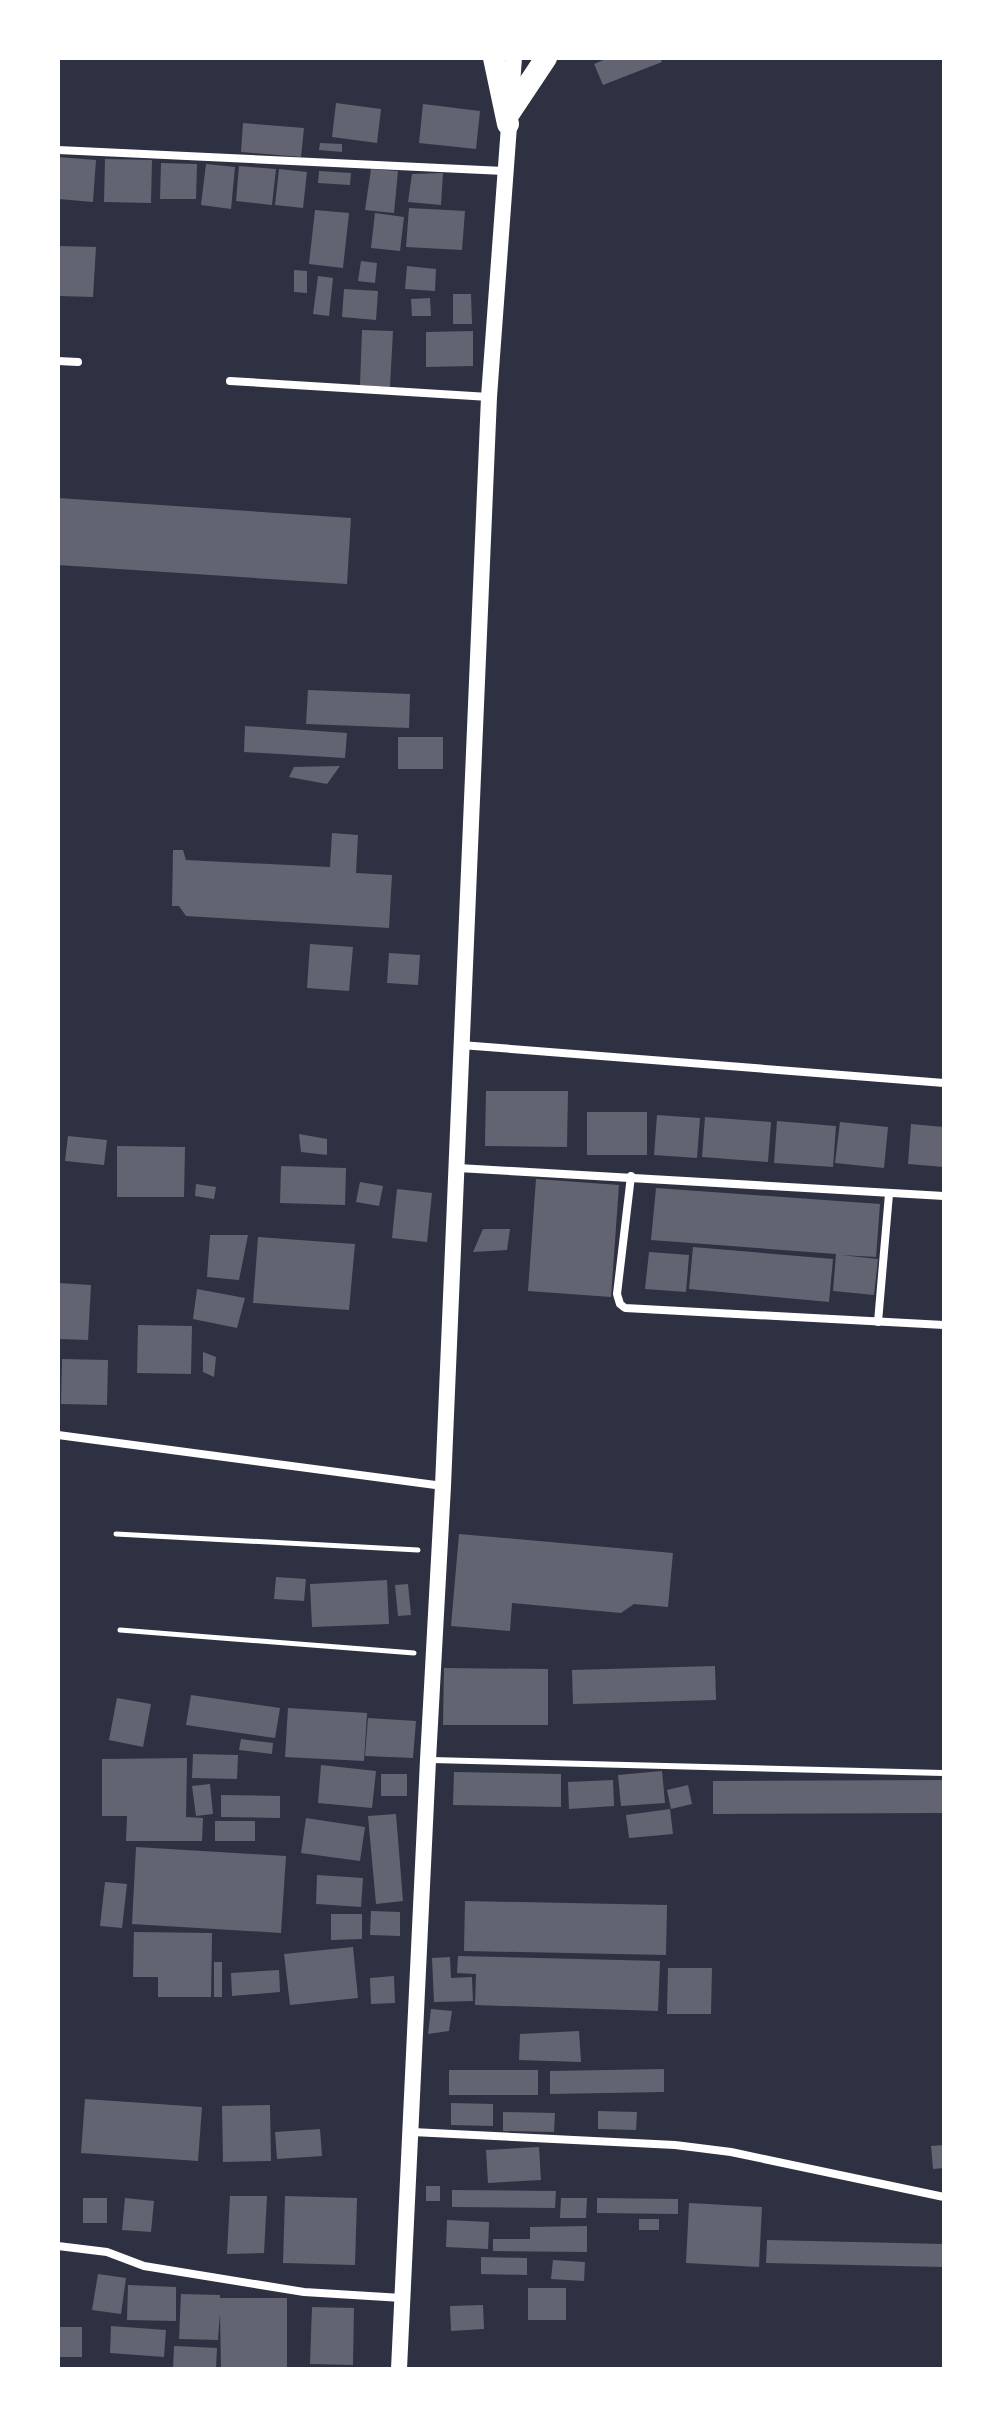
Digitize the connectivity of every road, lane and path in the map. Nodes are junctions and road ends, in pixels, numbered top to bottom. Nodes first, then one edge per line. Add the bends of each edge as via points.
1 (494, 58) edge
2 (514, 58) edge
3 (546, 58) edge
4 (509, 118) junction
5 (58, 150) edge
6 (504, 171) junction
7 (58, 361) edge
8 (78, 362) dead end
9 (230, 381) dead end
10 (489, 397) junction
11 (460, 1045) junction
12 (944, 1083) edge
13 (458, 1168) junction
14 (631, 1176) junction
15 (889, 1194) junction
16 (944, 1196) edge
17 (878, 1322) junction
18 (944, 1325) edge
19 (58, 1435) edge
20 (443, 1486) junction
21 (116, 1534) dead end
22 (439, 1551) junction
23 (120, 1630) dead end
24 (435, 1655) junction
25 (428, 1760) junction
26 (943, 1773) edge
27 (412, 2132) junction
28 (944, 2197) edge
29 (58, 2246) edge
30 (402, 2298) junction
31 (399, 2369) edge

1 - 4 highway
2 - 4 main road
3 - 4 highway
4 - 6 main road
5 - 6 street
6 - 10 main road
7 - 8 street
9 - 10 street
10 - 11 main road
11 - 12 street
11 - 13 main road
13 - 14 street
13 - 20 main road
14 - 15 street
14 - 17 street via 617,1289 625,1308
15 - 16 street
15 - 17 street
17 - 18 street
19 - 20 street
20 - 22 main road
21 - 22 path
22 - 24 main road
23 - 24 path
24 - 25 main road
25 - 26 lane
25 - 27 main road
27 - 28 street via 675,2145
27 - 30 main road
29 - 30 street via 304,2292
30 - 31 main road

